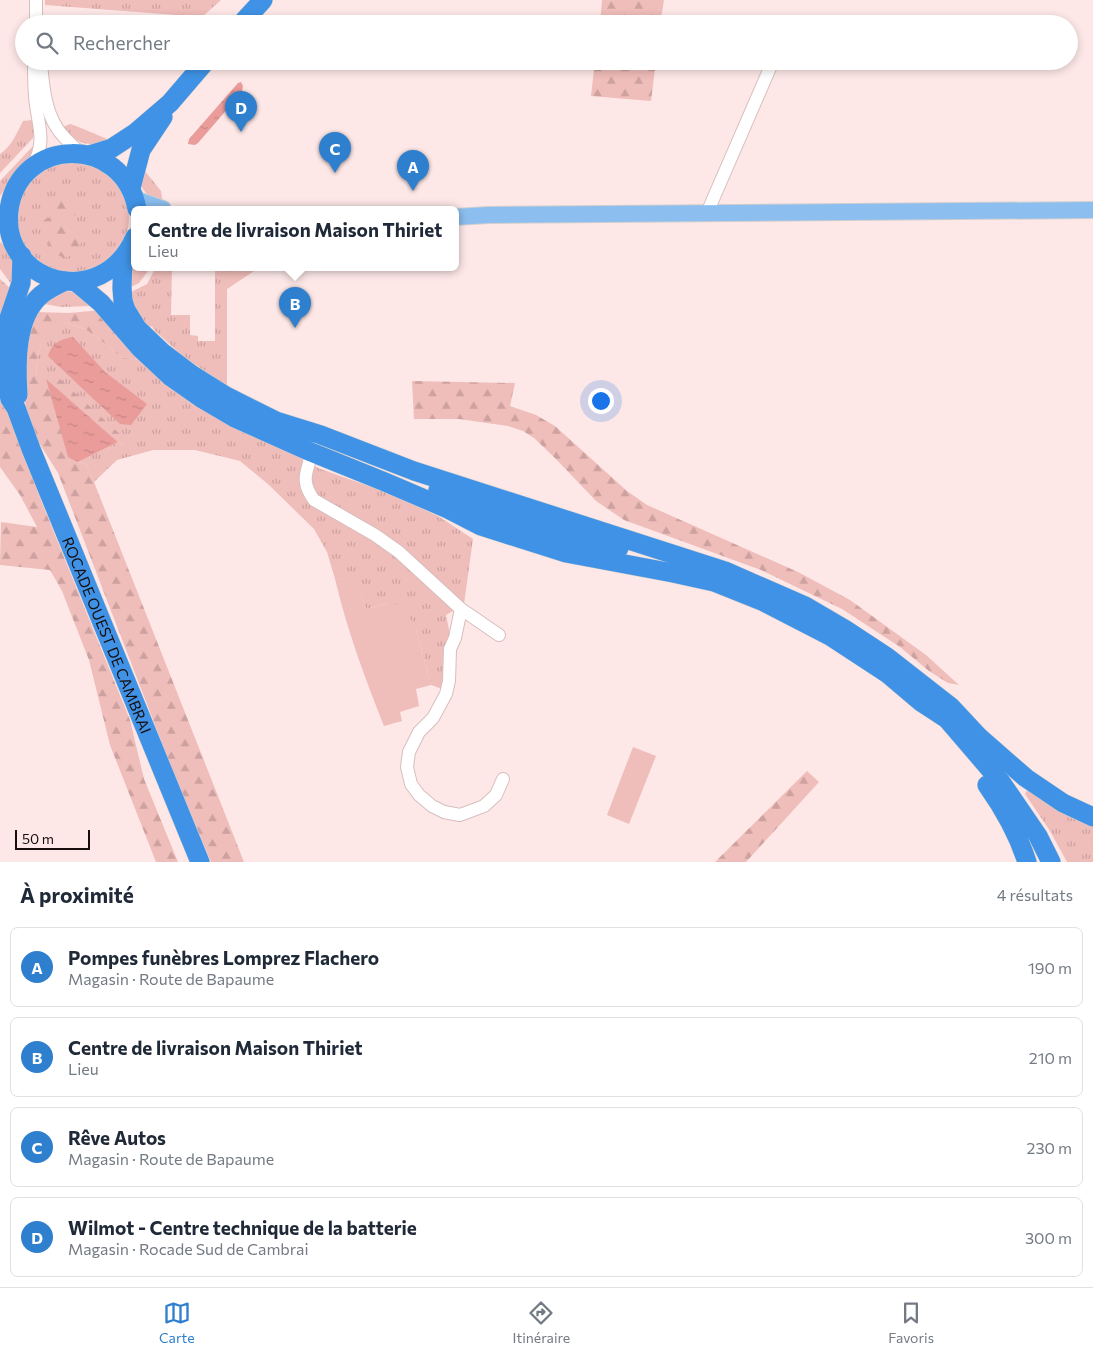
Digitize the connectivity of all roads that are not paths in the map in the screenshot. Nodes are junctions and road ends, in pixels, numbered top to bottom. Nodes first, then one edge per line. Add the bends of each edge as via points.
1 (36, 0) edge
2 (263, 0) edge
3 (36, 15) edge
4 (249, 15) edge
5 (34, 70) edge
6 (41, 70) edge
7 (198, 70) edge
8 (769, 70) edge
9 (170, 103) junction
10 (85, 154) junction
11 (33, 168) junction
12 (7, 199) edge
13 (135, 199) edge
14 (155, 206) edge
15 (1093, 210) edge
16 (707, 213) junction
17 (459, 215) edge
18 (12, 244) edge
19 (131, 248) edge
20 (70, 282) junction
21 (16, 408) junction
22 (276, 421) junction
23 (312, 452) junction
24 (461, 609) junction
25 (499, 635) dead end
26 (925, 696) junction
27 (503, 779) dead end
28 (1093, 817) edge
29 (200, 862) edge
30 (1027, 862) edge
31 (1051, 862) edge
32 (1058, 862) edge

1 - 3 street
2 - 4 highway
5 - 11 street via 42,137
6 - 10 street via 48,109 56,128
7 - 9 highway
8 - 16 street
9 - 10 highway via 126,140 105,151
9 - 13 highway via 140,150
10 - 11 highway via 56,156
10 - 13 highway via 118,170
11 - 12 highway
12 - 18 highway, ROCADE OUEST DE CAMBRAI
13 - 14 main road
15 - 16 main road
16 - 17 main road
18 - 20 highway via 28,264 45,275
18 - 21 highway, ROCADE OUEST DE CAMBRAI via 21,283 4,336 3,368 10,400
19 - 20 highway via 102,276
19 - 22 highway via 122,288 123,301 130,317 148,340 214,388
20 - 21 highway, ROCADE OUEST DE CAMBRAI via 41,295 26,316 18,352
20 - 23 highway via 101,303 150,359 182,386 235,418
21 - 29 highway, ROCADE OUEST DE CAMBRAI
22 - 23 street via 309,441
22 - 26 highway via 414,471 725,571 805,606 846,630 887,657
23 - 24 street via 305,481 314,500 399,552
23 - 26 highway via 481,526 566,553 714,582 764,602 830,636
24 - 25 street
24 - 27 street via 450,649 446,694 409,752 407,767 411,784 432,806 460,815 484,806 496,795
26 - 28 highway via 951,707 979,737 1026,778
26 - 30 highway via 1002,806
26 - 31 highway via 1001,782 1038,836
26 - 32 highway via 942,708 979,746 1017,794

